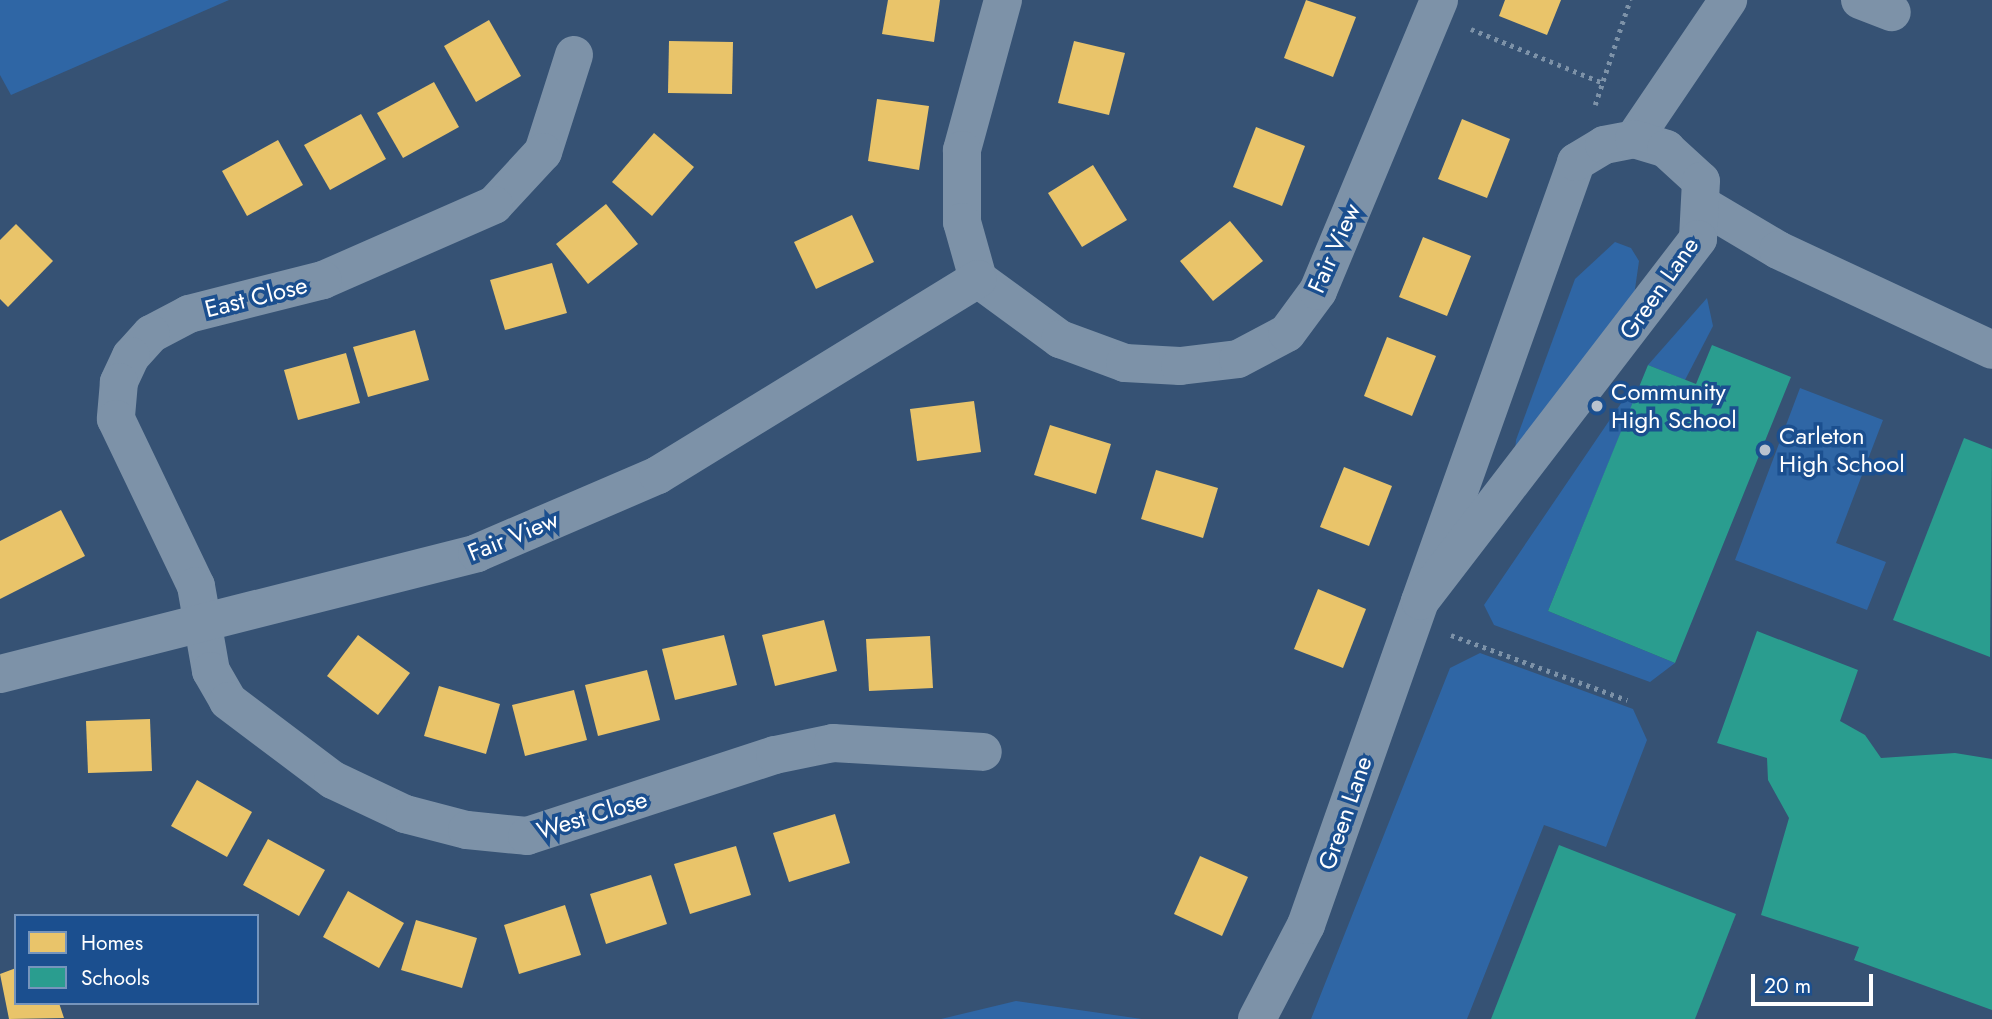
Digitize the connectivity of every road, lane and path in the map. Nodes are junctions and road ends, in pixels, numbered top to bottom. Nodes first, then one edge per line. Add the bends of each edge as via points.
1 (1003, 0) edge
2 (1630, 0) edge
3 (1728, 0) edge
4 (1437, 5) edge
5 (574, 55) dead end
6 (1603, 83) junction
7 (1634, 139) junction
8 (1576, 162) junction
9 (1704, 206) junction
10 (978, 279) junction
11 (1992, 350) edge
12 (1417, 611) junction
13 (201, 623) junction
14 (0, 674) edge
15 (1627, 700) dead end
16 (982, 752) dead end
17 (1257, 1019) edge

1 - 10 street via 962,149 962,222
2 - 6 path
3 - 7 street
4 - 6 path
4 - 10 street, Fair View via 1318,291 1287,333 1238,359 1180,366 1125,362 1060,339
5 - 13 street, East Close via 543,152 494,205 323,280 188,314 151,334 131,356 119,382 116,419 196,586
6 - 8 path
7 - 8 street via 1604,145
7 - 9 street, Green Lane via 1666,149 1701,181
8 - 12 street, Green Lane
9 - 11 street via 1778,250
9 - 12 street, Green Lane via 1698,239 1655,300
10 - 13 street, Fair View via 658,475 477,553
12 - 15 path
12 - 17 street, Green Lane via 1306,925
13 - 14 street, Fair View
13 - 16 street, West Close via 211,671 229,701 333,780 405,814 467,830 527,836 775,755 833,743

